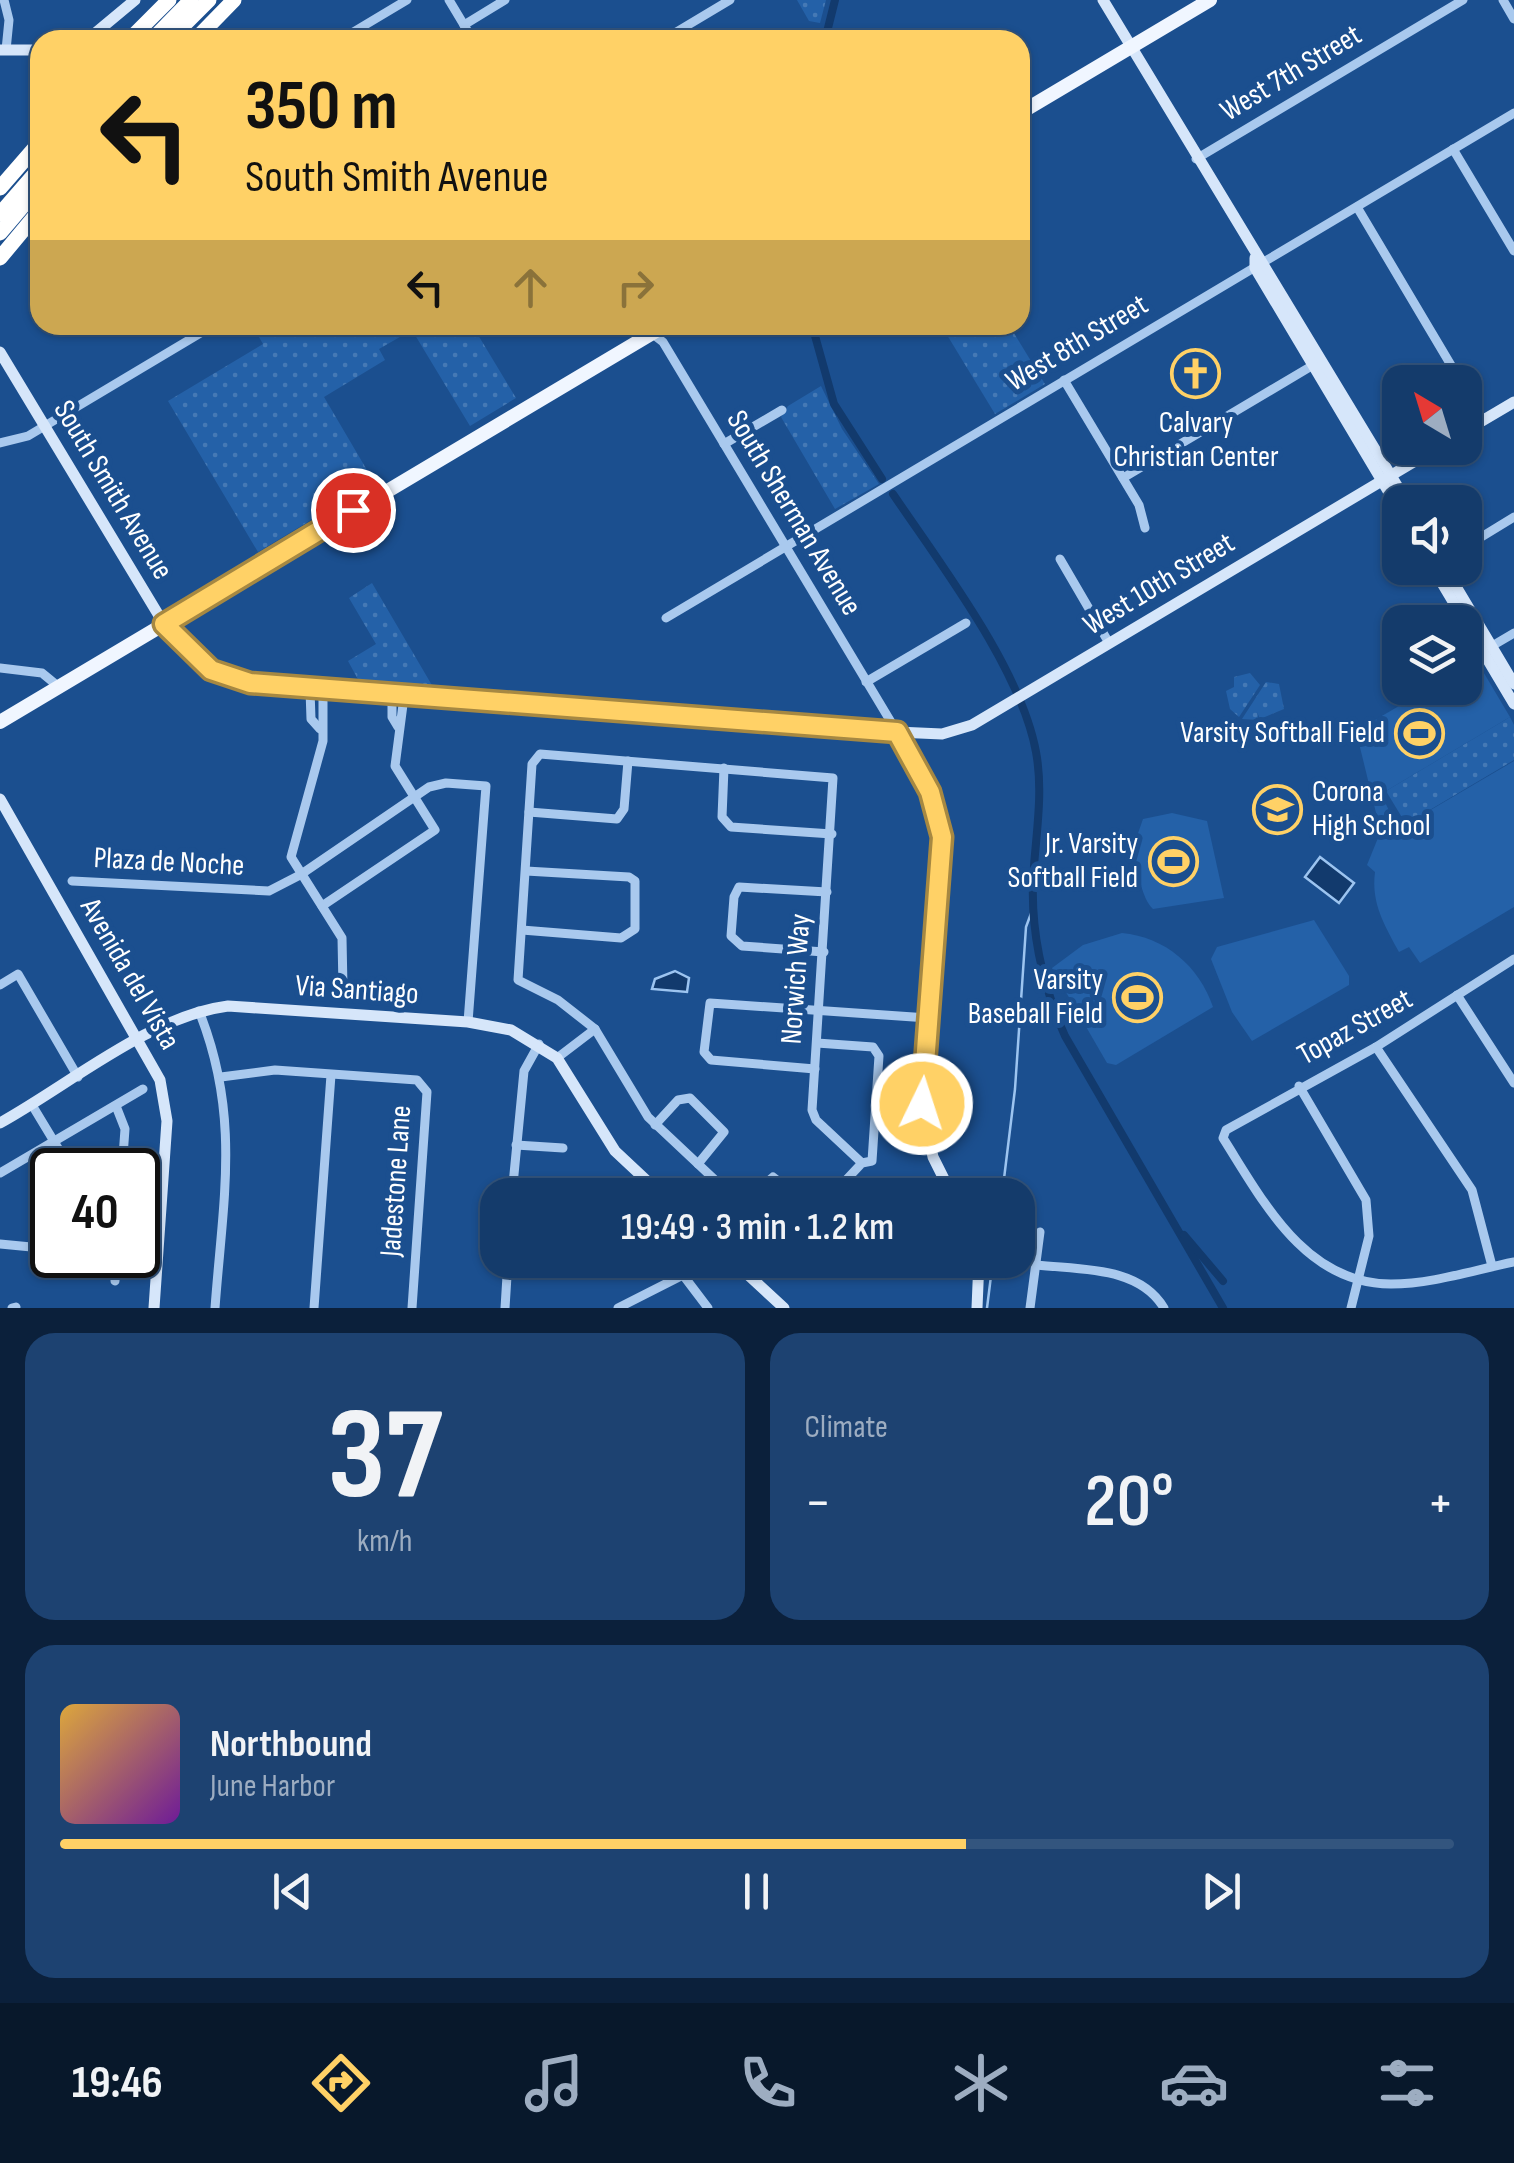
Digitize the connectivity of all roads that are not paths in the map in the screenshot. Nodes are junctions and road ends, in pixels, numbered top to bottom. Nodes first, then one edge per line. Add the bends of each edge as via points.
1 (4, 0) edge
2 (135, 0) edge
3 (169, 0) edge
4 (191, 0) edge
5 (208, 0) edge
6 (234, 0) edge
7 (406, 0) edge
8 (448, 0) edge
9 (504, 0) edge
10 (730, 0) edge
11 (1103, 0) edge
12 (1210, 0) edge
13 (1463, 0) edge
14 (1503, 0) edge
15 (1514, 19) edge
16 (464, 25) junction
17 (98, 30) edge
18 (140, 30) edge
19 (162, 30) edge
20 (179, 30) edge
21 (205, 30) edge
22 (356, 30) edge
23 (467, 30) edge
24 (680, 30) edge
25 (1130, 48) junction
26 (3, 50) edge
27 (30, 50) edge
28 (1030, 106) edge
29 (1514, 113) edge
30 (1453, 149) junction
31 (30, 154) edge
32 (1196, 159) junction
33 (30, 180) edge
34 (0, 188) edge
35 (30, 198) edge
36 (1357, 207) junction
37 (0, 214) edge
38 (30, 222) edge
39 (0, 233) edge
40 (1514, 251) edge
41 (0, 258) edge
42 (1258, 263) junction
43 (197, 335) edge
44 (636, 335) edge
45 (653, 335) edge
46 (0, 352) edge
47 (1317, 363) junction
48 (1451, 365) edge
49 (1064, 380) junction
50 (1514, 402) edge
51 (782, 410) dead end
52 (1482, 417) edge
53 (1484, 420) joint
54 (45, 426) junction
55 (0, 443) edge
56 (724, 444) junction
57 (1408, 465) edge
58 (1123, 478) junction
59 (1386, 478) junction
60 (1389, 485) edge
61 (1392, 485) edge
62 (1514, 517) edge
63 (1145, 528) dead end
64 (1482, 537) edge
65 (784, 547) junction
66 (1060, 559) dead end
67 (1443, 585) edge
68 (1455, 585) edge
69 (666, 618) dead end
70 (164, 624) junction
71 (966, 624) dead end
72 (1514, 633) edge
73 (1108, 643) junction
74 (1492, 646) junction
75 (0, 668) edge
76 (866, 682) junction
77 (1514, 684) edge
78 (59, 688) junction
79 (316, 691) junction
80 (398, 697) junction
81 (1514, 704) edge
82 (0, 722) edge
83 (897, 732) junction
84 (628, 761) junction
85 (724, 768) junction
86 (415, 797) junction
87 (2, 808) edge
88 (529, 812) junction
89 (832, 834) junction
90 (526, 871) junction
91 (300, 875) junction
92 (72, 881) dead end
93 (828, 892) junction
94 (322, 906) junction
95 (522, 930) junction
96 (824, 952) junction
97 (1514, 959) edge
98 (0, 985) edge
99 (343, 988) dead end
100 (1457, 995) junction
101 (819, 1010) junction
102 (199, 1011) junction
103 (928, 1018) junction
104 (468, 1022) junction
105 (595, 1030) junction
106 (140, 1039) junction
107 (817, 1043) junction
108 (539, 1044) junction
109 (1376, 1048) junction
110 (557, 1058) junction
111 (815, 1068) junction
112 (331, 1074) junction
113 (78, 1076) junction
114 (221, 1077) junction
115 (1514, 1084) edge
116 (1299, 1086) junction
117 (142, 1090) dead end
118 (32, 1105) junction
119 (116, 1106) junction
120 (0, 1123) edge
121 (655, 1125) junction
122 (55, 1142) junction
123 (516, 1145) junction
124 (56, 1148) edge
125 (124, 1148) edge
126 (563, 1148) dead end
127 (862, 1163) junction
128 (698, 1164) junction
129 (0, 1173) edge
130 (513, 1178) edge
131 (644, 1178) edge
132 (713, 1178) edge
133 (848, 1178) edge
134 (943, 1178) edge
135 (1040, 1232) dead end
136 (0, 1244) edge
137 (30, 1247) edge
138 (1514, 1262) edge
139 (1038, 1265) junction
140 (1492, 1266) junction
141 (115, 1278) edge
142 (506, 1278) edge
143 (675, 1278) edge
144 (686, 1278) edge
145 (752, 1278) edge
146 (978, 1278) edge
147 (1358, 1279) junction
148 (115, 1282) dead end
149 (154, 1308) edge
150 (215, 1308) edge
151 (314, 1308) edge
152 (412, 1308) edge
153 (504, 1308) edge
154 (618, 1308) edge
155 (708, 1308) edge
156 (784, 1308) edge
157 (977, 1308) edge
158 (1030, 1308) edge
159 (1164, 1308) edge
160 (1351, 1308) edge

1 - 26 street via 9,20
2 - 17 main road
3 - 18 highway
4 - 19 highway
5 - 20 highway
6 - 21 highway
7 - 22 street
8 - 16 street
9 - 16 street
10 - 24 street
11 - 25 main road
12 - 25 main road
13 - 32 street, West 7th Street
14 - 15 street
16 - 23 street
25 - 28 main road
25 - 32 main road
26 - 27 main road
29 - 30 street, West 8th Street
30 - 36 street, West 8th Street
30 - 40 street
31 - 34 highway
32 - 42 main road
33 - 37 highway
35 - 39 highway
36 - 42 street, West 8th Street
36 - 48 street
38 - 41 highway
42 - 47 main road
42 - 49 street, West 8th Street
43 - 54 street
44 - 70 main road
45 - 56 street, South Sherman Avenue
46 - 54 main road, South Smith Avenue
47 - 58 street
47 - 59 main road
49 - 58 street
49 - 65 street, West 8th Street
50 - 53 main road
51 - 56 street
52 - 53 street
54 - 55 street
54 - 70 main road, South Smith Avenue
56 - 65 street, South Sherman Avenue
57 - 59 main road, West 10th Street
58 - 63 street
59 - 60 main road
59 - 61 main road
59 - 73 main road, West 10th Street
62 - 64 street
65 - 69 street, West 8th Street
65 - 76 street, South Sherman Avenue
66 - 73 street
67 - 81 main road
68 - 74 main road
70 - 78 main road
70 - 79 main road, South Smith Avenue via 211,670 250,683
71 - 76 street
72 - 74 street
73 - 83 main road, West 10th Street via 956,732
74 - 77 main road
75 - 78 street via 42,673
76 - 83 street, South Sherman Avenue
78 - 82 main road
79 - 80 main road, South Smith Avenue
79 - 91 street via 323,741 291,856
80 - 83 main road, South Smith Avenue
80 - 86 street via 404,717 395,766
83 - 103 main road via 930,792 942,837
84 - 85 street
84 - 88 street via 624,809 616,819
84 - 88 street via 534,757
85 - 89 street via 722,817 732,827
85 - 89 street, Norwich Way via 833,778
86 - 91 street, Plaza de Noche
86 - 94 street via 436,830
86 - 104 street, Plaza de Noche via 446,783 486,786
87 - 106 main road, Avenida del Vista
88 - 90 street
89 - 93 street, Norwich Way
90 - 95 street
90 - 95 street via 629,877 635,882 635,929 621,938
91 - 92 street, Plaza de Noche via 259,892
91 - 94 street
93 - 96 street, Norwich Way
93 - 96 street via 739,886 734,897 732,936 742,946
94 - 99 street via 342,938
95 - 105 street via 518,980 558,1000
96 - 101 street, Norwich Way
97 - 100 street, Topaz Street
98 - 113 street via 18,974
100 - 109 street, Topaz Street
100 - 115 street
101 - 103 street
101 - 107 street, Norwich Way
101 - 111 street via 710,1002 704,1052 712,1060
102 - 104 main road, Via Santiago via 228,1006
102 - 106 main road, Via Santiago
102 - 114 street
103 - 134 main road via 922,1104
104 - 108 main road, Via Santiago via 511,1030
105 - 110 street
105 - 121 street
106 - 113 main road, Via Santiago
106 - 149 main road, Avenida del Vista via 160,1080 167,1121
107 - 111 street, Norwich Way
107 - 127 street via 873,1047 879,1056 873,1156
108 - 110 main road, Via Santiago
108 - 123 street via 524,1071
109 - 116 street, Topaz Street
109 - 140 street via 1472,1190
110 - 131 main road, Via Santiago via 615,1151
111 - 127 street, Norwich Way via 813,1116
112 - 114 street, Jadestone Lane via 276,1070
112 - 151 street
112 - 152 street, Jadestone Lane via 417,1080 427,1092
113 - 118 main road, Via Santiago
114 - 150 street via 227,1146
116 - 147 street via 1366,1200 1368,1236
116 - 147 street, Topaz Street via 1223,1138 1295,1242
117 - 119 street
118 - 120 main road, Via Santiago
118 - 122 street
119 - 122 street
119 - 125 street
121 - 128 street
121 - 128 street via 684,1097 722,1127 723,1137
122 - 124 street
122 - 129 street
123 - 126 street
123 - 130 street
127 - 133 street
128 - 132 street
135 - 139 street
136 - 137 street
138 - 140 street
139 - 158 street
139 - 159 street via 1130,1278 1156,1294
140 - 147 street via 1402,1284
141 - 148 street
142 - 153 street
143 - 154 street
144 - 155 street
145 - 156 main road
146 - 157 main road
147 - 160 street

